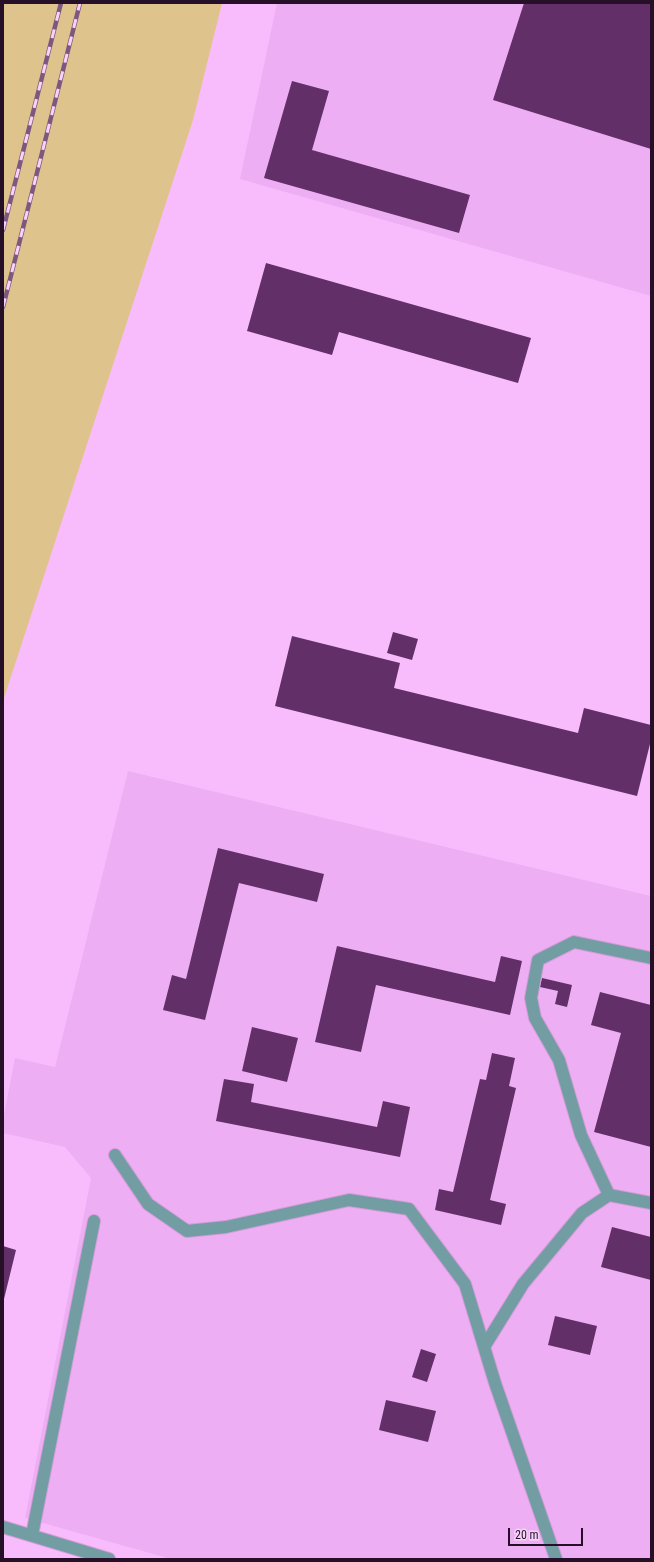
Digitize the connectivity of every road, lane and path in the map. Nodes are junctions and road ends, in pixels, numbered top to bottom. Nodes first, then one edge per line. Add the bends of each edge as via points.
1 (651, 958) edge
2 (115, 1155) dead end
3 (609, 1196) junction
4 (651, 1203) edge
5 (94, 1221) dead end
6 (484, 1347) junction
7 (3, 1527) edge
8 (32, 1535) junction
9 (109, 1559) edge
10 (556, 1559) edge

1 - 3 street via 574,942 538,960 531,998 535,1018 559,1060 581,1135
2 - 6 street via 148,1204 187,1231 226,1227 349,1200 409,1210 465,1284
3 - 4 street
3 - 6 street via 582,1213 523,1284
5 - 8 street
6 - 10 street
7 - 8 street
8 - 9 street

